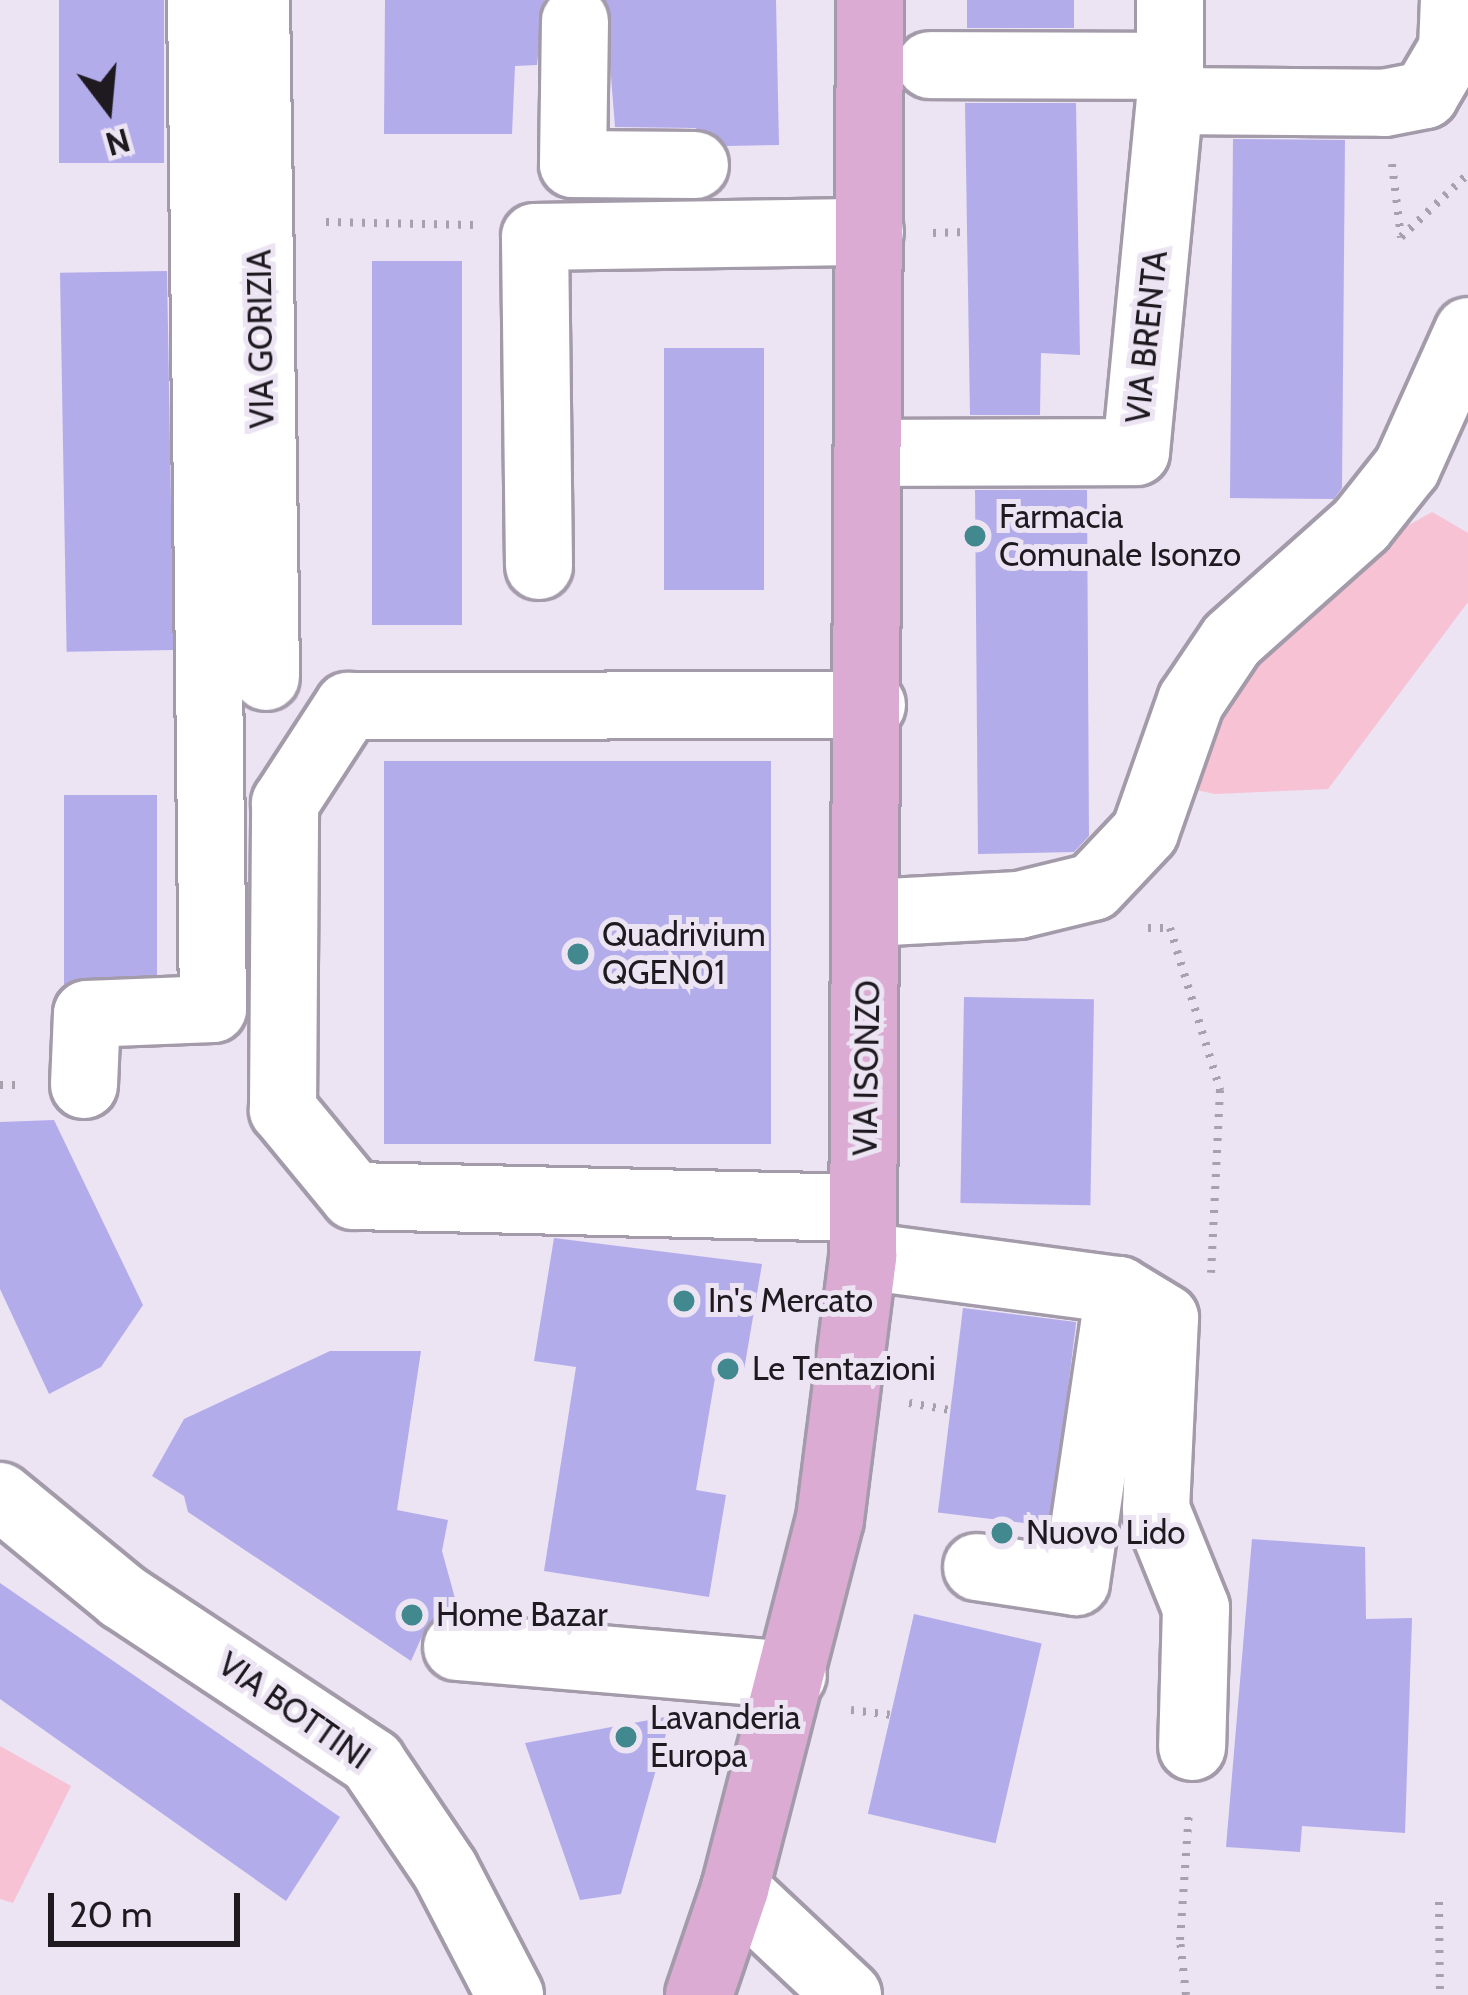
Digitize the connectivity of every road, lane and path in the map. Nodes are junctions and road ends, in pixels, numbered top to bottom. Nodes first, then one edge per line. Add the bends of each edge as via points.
1 (201, 0) edge
2 (256, 0) edge
3 (870, 0) edge
4 (1170, 0) edge
5 (1454, 0) edge
6 (575, 21) dead end
7 (930, 65) dead end
8 (1170, 83) junction
9 (1384, 104) junction
10 (695, 165) dead end
11 (1468, 174) edge
12 (354, 223) dead end
13 (901, 232) junction
14 (965, 232) dead end
15 (535, 238) junction
16 (1468, 331) edge
17 (871, 454) junction
18 (539, 566) dead end
19 (266, 677) dead end
20 (872, 705) junction
21 (870, 913) junction
22 (85, 1085) dead end
23 (863, 1232) junction
24 (1119, 1290) junction
25 (908, 1403) dead end
26 (950, 1410) dead end
27 (0, 1496) edge
28 (977, 1567) dead end
29 (457, 1647) dead end
30 (789, 1690) junction
31 (608, 1700) dead end
32 (851, 1710) dead end
33 (890, 1715) dead end
34 (1191, 1768) joint
35 (735, 1889) junction
36 (1439, 1902) dead end
37 (510, 1995) edge
38 (699, 1995) edge
39 (848, 1995) edge
40 (1186, 1995) edge
41 (1440, 1995) edge

1 - 22 street via 213,1009 87,1014
2 - 19 street, VIA GORIZIA
3 - 13 main road, VIA ISONZO
4 - 8 street, VIA BRENTA
5 - 9 street via 1452,50 1426,95
6 - 10 street via 573,164
7 - 8 street
8 - 9 street
8 - 17 street, VIA BRENTA via 1136,452
9 - 11 path via 1401,237
12 - 15 path via 476,226
13 - 14 path
13 - 15 street
13 - 17 main road, VIA ISONZO
15 - 18 street
16 - 21 street via 1408,467 1361,525 1232,640 1191,700 1144,832 1093,887 1019,905
17 - 20 main road, VIA ISONZO
20 - 21 main road, VIA ISONZO
20 - 23 street via 348,706 285,803 283,1110 354,1196
21 - 23 main road, VIA ISONZO
23 - 24 street
23 - 30 main road, VIA ISONZO via 830,1519
24 - 28 street via 1076,1582
24 - 34 street via 1165,1318 1156,1509 1196,1608
25 - 26 path
27 - 37 street, VIA BOTTINI via 123,1597 372,1762 446,1870
29 - 30 street
30 - 31 street
30 - 35 main road, VIA ISONZO
32 - 33 path
34 - 40 path via 1180,1940
35 - 38 main road, VIA ISONZO
35 - 39 street
36 - 41 path

